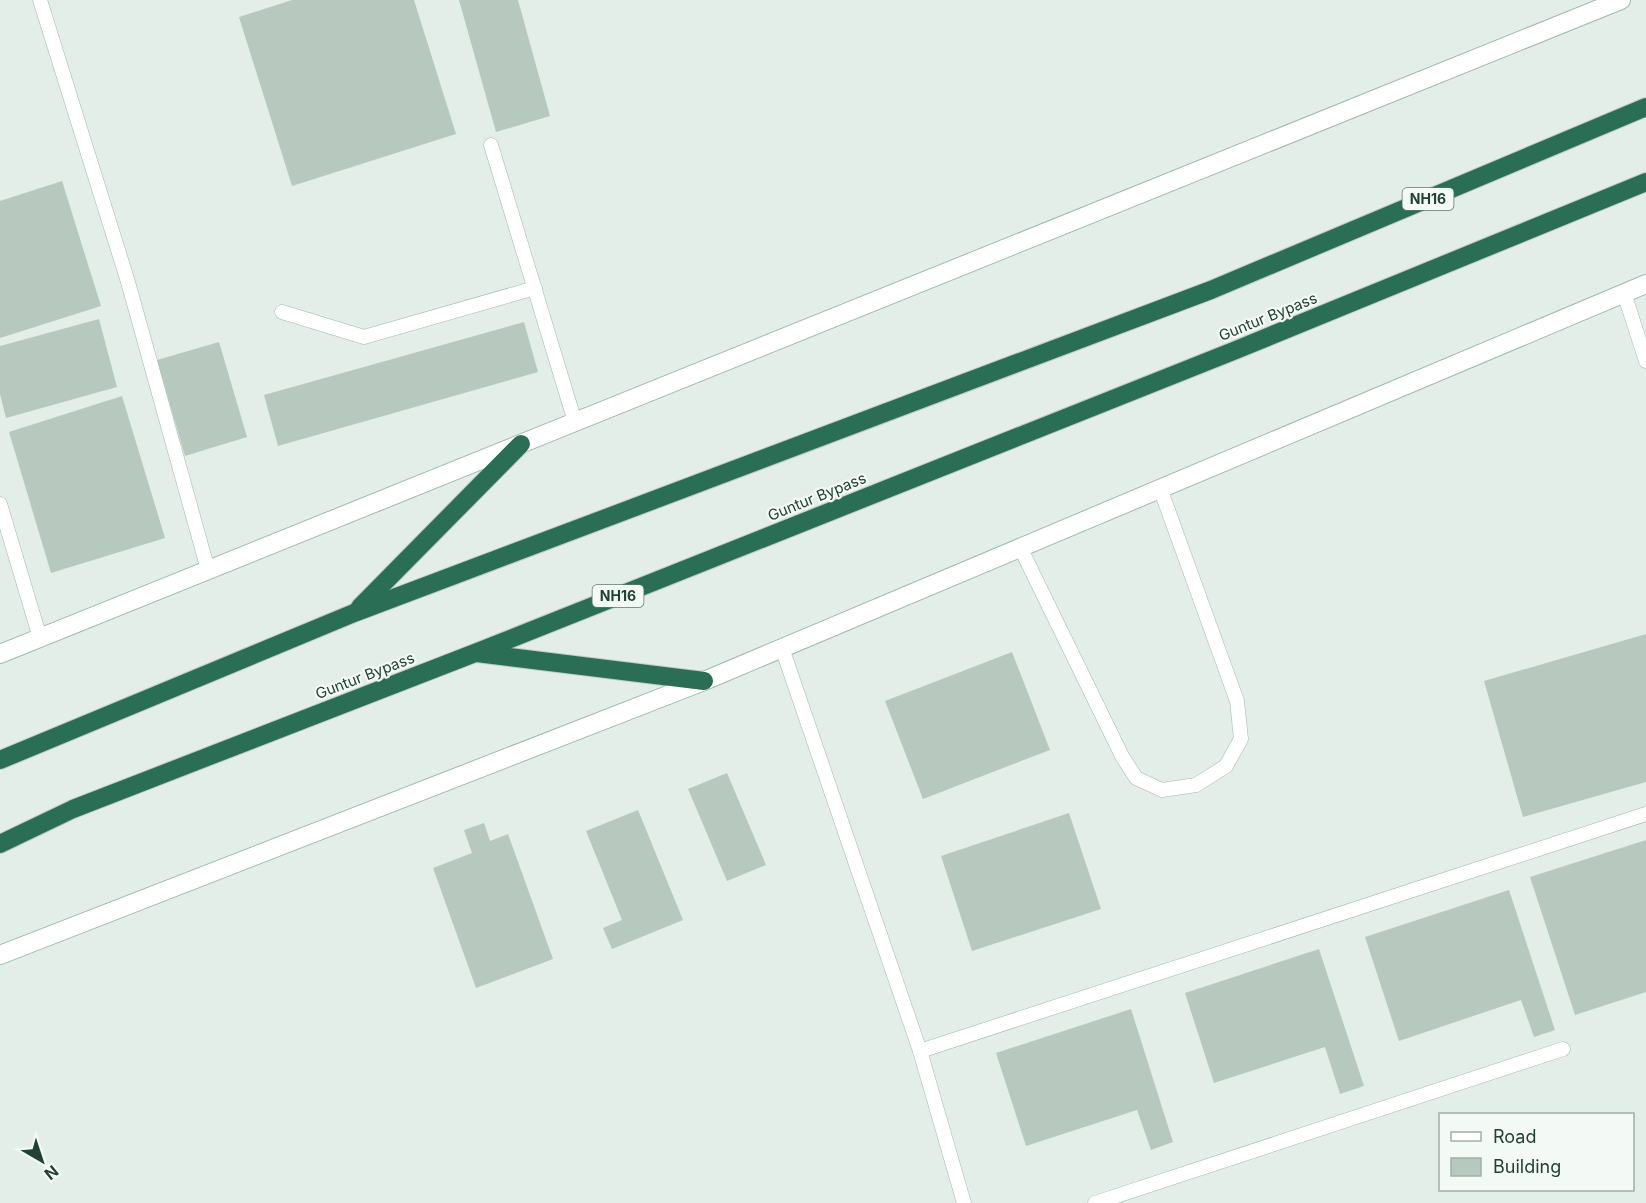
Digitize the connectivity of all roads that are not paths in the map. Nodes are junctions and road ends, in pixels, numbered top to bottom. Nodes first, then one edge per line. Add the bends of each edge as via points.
1 (40, 0) edge
2 (1621, 0) edge
3 (1646, 107) edge
4 (491, 145) dead end
5 (1646, 182) edge
6 (1646, 284) edge
7 (535, 288) junction
8 (1624, 293) junction
9 (282, 312) dead end
10 (1646, 361) edge
11 (575, 422) junction
12 (521, 444) junction
13 (1160, 488) junction
14 (0, 504) edge
15 (1020, 548) junction
16 (208, 570) junction
17 (354, 613) junction
18 (40, 638) junction
19 (782, 648) junction
20 (475, 653) junction
21 (0, 654) edge
22 (704, 681) junction
23 (0, 760) edge
24 (1646, 814) edge
25 (0, 844) edge
26 (0, 955) edge
27 (1563, 1049) dead end
28 (920, 1051) junction
29 (964, 1203) edge
30 (1095, 1203) edge

1 - 16 lane via 128,282
2 - 11 street
3 - 17 highway, NH16 via 1211,290
4 - 7 lane
5 - 20 highway, Guntur Bypass / NH16
6 - 8 street
7 - 9 lane via 364,337
7 - 11 lane
8 - 10 lane
8 - 13 street
11 - 12 street
12 - 16 street
12 - 17 highway
13 - 15 street
13 - 15 lane via 1237,701 1241,739 1226,766 1196,785 1162,790 1136,778
14 - 18 lane
15 - 19 street
16 - 18 street
17 - 23 highway, NH16
18 - 21 street
19 - 22 street
19 - 28 lane
20 - 22 highway
20 - 25 highway, Guntur Bypass / NH16 via 73,809
22 - 26 street
24 - 28 lane
27 - 30 lane
28 - 29 lane

